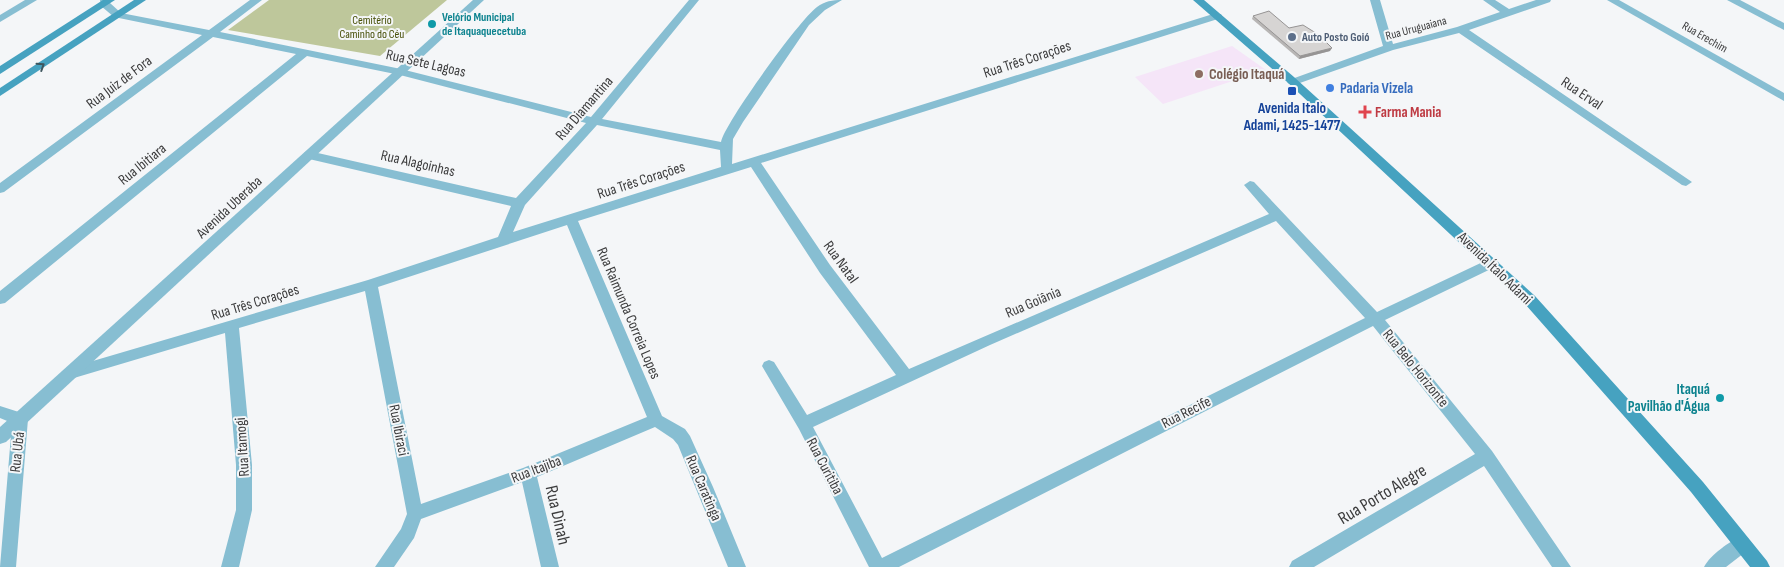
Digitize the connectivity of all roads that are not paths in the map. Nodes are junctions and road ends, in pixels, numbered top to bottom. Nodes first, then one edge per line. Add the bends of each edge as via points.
1 (32, 0) edge
2 (141, 0) edge
3 (257, 0) edge
4 (479, 0) edge
5 (836, 0) edge
6 (1198, 0) edge
7 (1375, 0) edge
8 (1488, 0) edge
9 (1546, 0) edge
10 (1612, 0) edge
11 (1732, 0) edge
12 (107, 1) edge
13 (690, 1) edge
14 (1508, 13) junction
15 (118, 15) junction
16 (1217, 16) junction
17 (0, 19) edge
18 (1784, 27) edge
19 (1461, 29) junction
20 (210, 33) junction
21 (1389, 48) junction
22 (304, 53) junction
23 (0, 71) edge
24 (402, 72) junction
25 (0, 80) edge
26 (1294, 82) junction
27 (15, 83) junction
28 (0, 93) edge
29 (1784, 98) edge
30 (594, 121) junction
31 (726, 147) junction
32 (309, 155) junction
33 (754, 162) junction
34 (727, 170) junction
35 (1686, 182) dead end
36 (1250, 185) dead end
37 (0, 189) edge
38 (519, 203) junction
39 (1278, 215) junction
40 (571, 220) junction
41 (503, 240) junction
42 (1492, 263) junction
43 (371, 284) junction
44 (0, 299) edge
45 (1375, 319) junction
46 (232, 326) junction
47 (769, 366) dead end
48 (74, 372) junction
49 (906, 377) junction
50 (0, 412) edge
51 (20, 419) junction
52 (656, 420) junction
53 (804, 424) junction
54 (0, 437) edge
55 (1486, 456) junction
56 (528, 473) junction
57 (415, 514) junction
58 (1742, 544) junction
59 (7, 567) edge
60 (230, 567) edge
61 (384, 567) edge
62 (550, 567) edge
63 (737, 567) edge
64 (878, 567) edge
65 (883, 567) edge
66 (1298, 567) edge
67 (1562, 567) edge
68 (1713, 567) edge
69 (1761, 567) edge

1 - 17 street
2 - 15 main road
3 - 20 street, Rua Juiz de Fora
4 - 24 street, Avenida Uberaba
5 - 31 street via 804,23 738,121
6 - 16 main road, Avenida Ítalo Adami
7 - 21 street
8 - 14 street
9 - 14 street, Rua Uruguaiana
10 - 29 street, Rua Erechim
11 - 18 street
12 - 15 street
12 - 23 main road
13 - 30 street, Rua Diamantina
14 - 19 street, Rua Uruguaiana
15 - 20 street, Rua Sete Lagoas
27 -> 15 main road
16 - 26 main road, Avenida Ítalo Adami
16 - 33 street, Rua Três Corações
19 - 21 street, Rua Uruguaiana
19 - 35 street, Rua Erval
20 - 22 street, Rua Sete Lagoas
20 - 37 street, Rua Juiz de Fora
21 - 26 street, Rua Uruguaiana
22 - 24 street, Rua Sete Lagoas
22 - 44 street, Rua Ibitiara
24 - 30 street, Rua Sete Lagoas
24 - 32 street, Avenida Uberaba
25 - 27 main road
26 - 42 main road, Avenida Ítalo Adami
27 - 28 main road
30 - 31 street, Rua Sete Lagoas
30 - 38 street, Rua Diamantina
31 - 34 street
32 - 38 street, Rua Alagoinhas
32 - 48 street, Avenida Uberaba
33 - 34 street, Rua Três Corações
33 - 49 street, Rua Natal via 825,270
34 - 40 street, Rua Três Corações
36 - 39 street, Rua Belo Horizonte
38 - 41 street, Rua Diamantina
39 - 45 street, Rua Belo Horizonte
39 - 49 street, Rua Goiânia
40 - 41 street, Rua Três Corações
40 - 52 street, Rua Raimunda Correia Lopes
41 - 43 street, Rua Três Corações
42 - 45 street, Rua Recife
42 - 58 main road, Avenida Ítalo Adami via 1530,300 1617,397 1697,487
43 - 46 street, Rua Três Corações
43 - 57 street, Rua Ibiraci
45 - 55 street, Rua Belo Horizonte
45 - 65 street, Rua Recife
46 - 48 street, Rua Três Corações
46 - 60 street, Rua Itamogi via 244,465 244,510
47 - 53 street, Rua Curitiba
48 - 51 street, Avenida Uberaba
49 - 53 street, Rua Goiânia
50 - 51 street, Rua Ubá
51 - 54 street, Avenida Uberaba
51 - 59 street, Rua Ubá
52 - 56 street, Rua Itajiba
52 - 63 street, Rua Caratinga via 679,434 684,441
53 - 64 street, Rua Curitiba
55 - 66 street, Rua Porto Alegre
55 - 67 street, Rua Belo Horizonte
56 - 57 street, Rua Itajiba
56 - 62 street, Rua Dinah
57 - 61 street via 408,533
58 - 68 street
58 - 69 main road, Avenida Ítalo Adami

